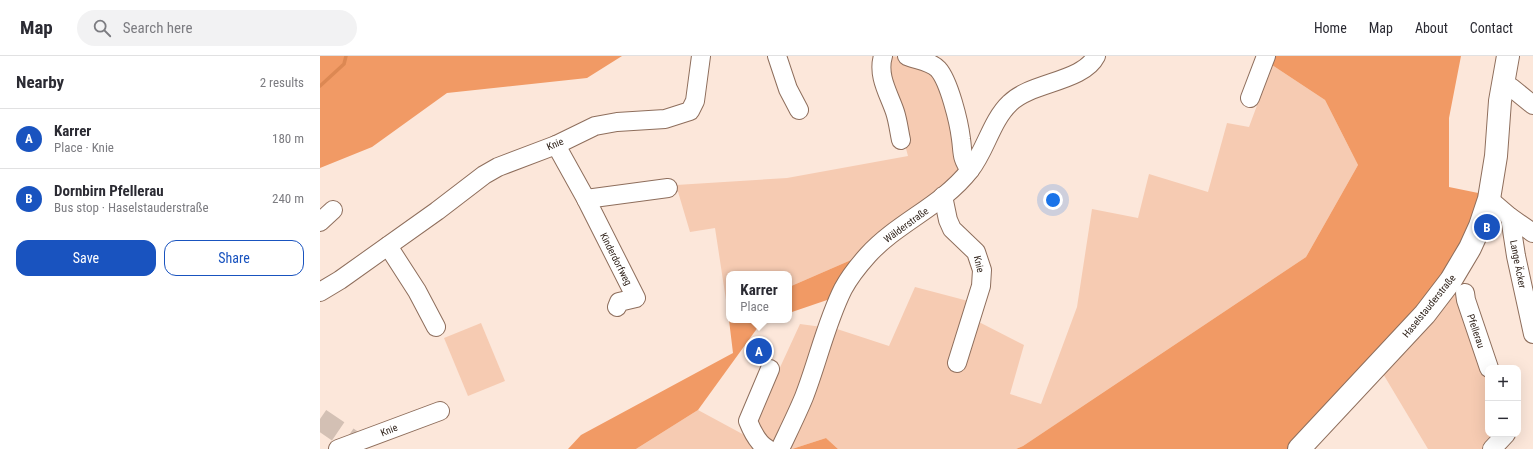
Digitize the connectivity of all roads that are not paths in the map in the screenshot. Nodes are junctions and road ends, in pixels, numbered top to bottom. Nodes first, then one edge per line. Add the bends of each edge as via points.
1 (701, 56) edge
2 (777, 56) edge
3 (883, 56) edge
4 (907, 56) edge
5 (1096, 56) edge
6 (1266, 56) edge
7 (1508, 56) edge
8 (930, 60) edge
9 (1503, 82) junction
10 (1250, 98) dead end
11 (1533, 105) edge
12 (799, 110) dead end
13 (901, 140) dead end
14 (556, 145) junction
15 (970, 170) junction
16 (668, 188) dead end
17 (943, 196) junction
18 (586, 199) junction
19 (1489, 199) junction
20 (1510, 217) junction
21 (1533, 233) edge
22 (388, 246) junction
23 (320, 292) edge
24 (1465, 293) dead end
25 (617, 306) dead end
26 (436, 327) dead end
27 (1533, 334) edge
28 (957, 363) dead end
29 (1488, 365) edge
30 (770, 369) dead end
31 (440, 411) dead end
32 (1503, 437) edge
33 (338, 449) edge
34 (768, 449) edge
35 (780, 449) edge
36 (1299, 449) edge
37 (1492, 449) edge

1 - 14 street, Knie via 696,101 690,111 665,119 595,126
2 - 12 street via 788,89
3 - 13 street via 884,84 896,113
4 - 8 street
5 - 15 street, Wälderstraße via 1078,72 1024,93 1010,102
6 - 10 street
7 - 9 main road, Haselstauderstraße
8 - 15 street via 944,78 958,123 961,154
9 - 11 street
9 - 19 main road, Haselstauderstraße
14 - 18 street, Kinderdorfweg
14 - 22 street, Knie via 518,158 484,174
15 - 17 street, Wälderstraße
16 - 18 street
17 - 28 street, Knie via 952,229 976,252 982,270 981,286
17 - 35 street, Wälderstraße via 890,233 854,271 843,289 804,397
18 - 25 street, Kinderdorfweg via 636,298 619,302
19 - 20 street
19 - 36 main road, Haselstauderstraße via 1470,248 1451,280 1425,314
20 - 21 street
20 - 27 street, Lange Äcker
22 - 23 street, Knie
22 - 26 street via 418,291
24 - 29 street, Pfellerau
30 - 34 street via 748,421 758,440
31 - 33 street, Knie
32 - 37 street

